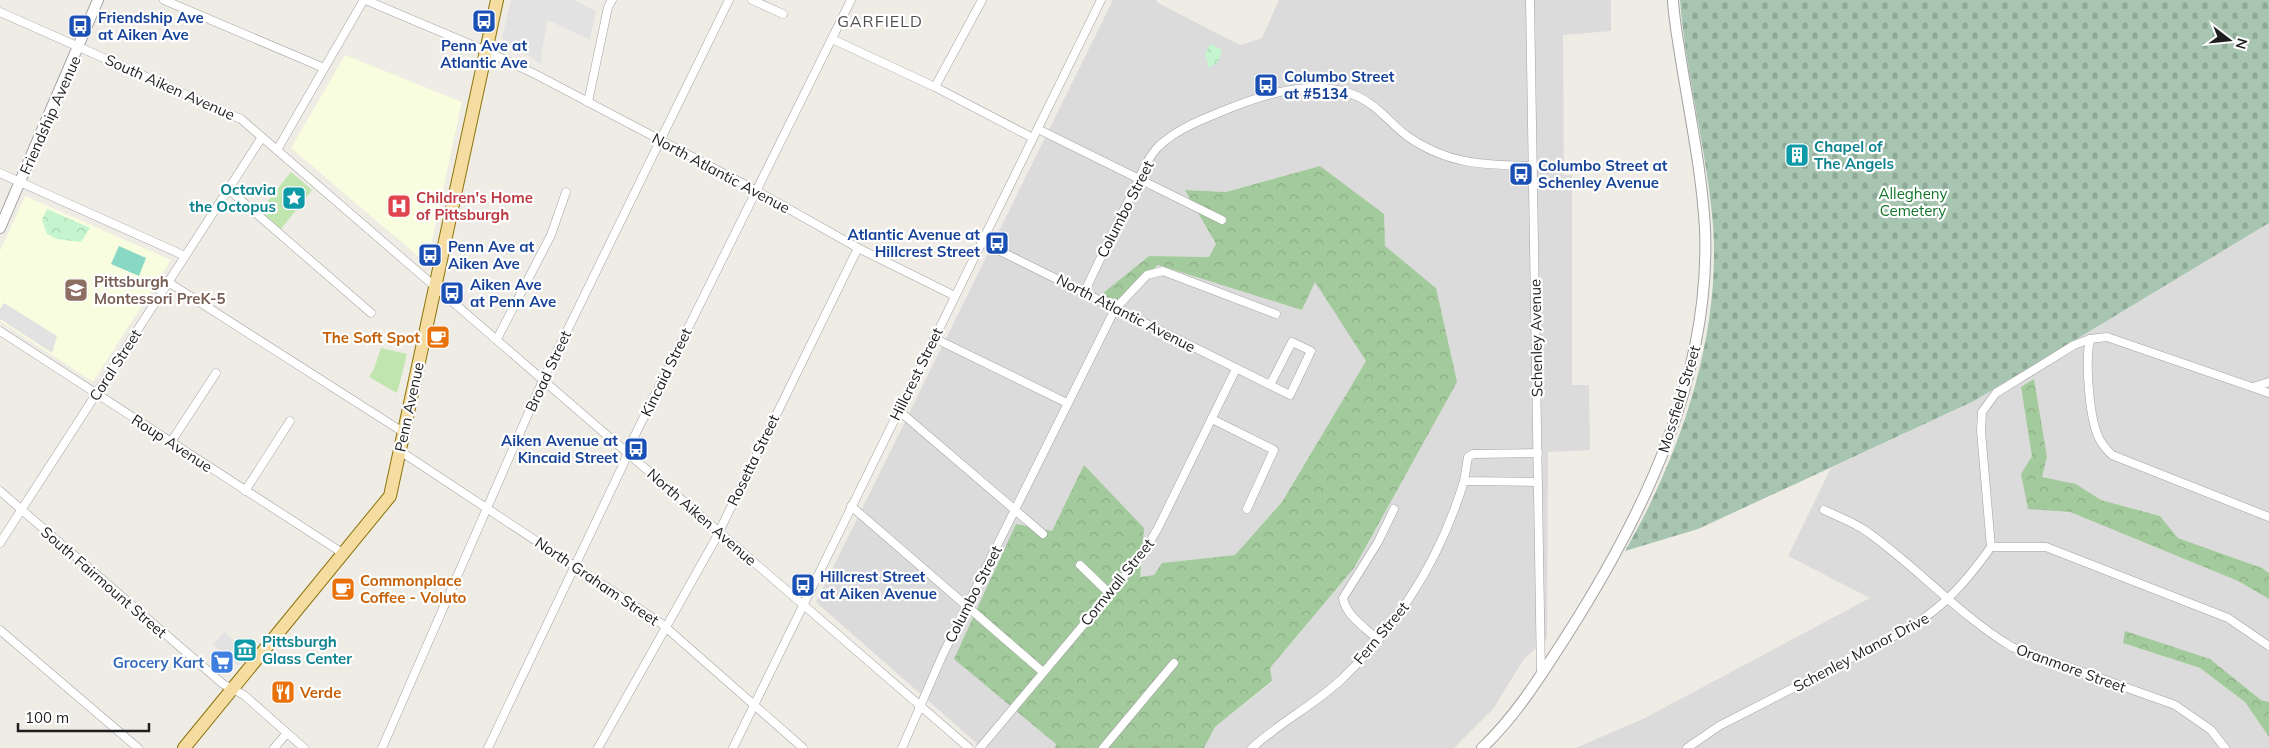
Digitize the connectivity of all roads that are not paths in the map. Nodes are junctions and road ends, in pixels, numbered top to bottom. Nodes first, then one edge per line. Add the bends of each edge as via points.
1 (98, 0) edge
2 (164, 0) edge
3 (497, 0) edge
4 (612, 0) edge
5 (729, 0) edge
6 (752, 0) edge
7 (851, 0) edge
8 (982, 0) edge
9 (1101, 0) edge
10 (1530, 0) edge
11 (1673, 0) edge
12 (365, 1) edge
13 (0, 12) edge
14 (783, 14) dead end
15 (832, 39) junction
16 (80, 47) junction
17 (486, 50) junction
18 (324, 68) junction
19 (935, 87) junction
20 (588, 102) junction
21 (1038, 129) junction
22 (262, 137) junction
23 (1033, 138) junction
24 (660, 140) junction
25 (277, 150) junction
26 (1533, 166) junction
27 (0, 174) edge
28 (1139, 180) junction
29 (20, 183) junction
30 (228, 188) junction
31 (757, 191) junction
32 (566, 192) dead end
33 (1222, 220) dead end
34 (0, 228) edge
35 (982, 242) junction
36 (858, 248) junction
37 (185, 256) junction
38 (168, 282) junction
39 (435, 287) junction
40 (1084, 291) junction
41 (955, 296) junction
42 (1115, 309) junction
43 (372, 313) dead end
44 (1276, 314) dead end
45 (0, 332) edge
46 (934, 338) junction
47 (497, 339) junction
48 (2090, 339) junction
49 (1236, 369) junction
50 (216, 372) dead end
51 (543, 380) junction
52 (2269, 382) edge
53 (1270, 385) junction
54 (2253, 387) junction
55 (2269, 393) edge
56 (96, 394) junction
57 (1067, 403) junction
58 (898, 410) junction
59 (1212, 419) junction
60 (290, 421) dead end
61 (403, 432) junction
62 (171, 442) junction
63 (400, 451) junction
64 (628, 453) junction
65 (1538, 453) junction
66 (1464, 481) junction
67 (1538, 482) junction
68 (0, 491) edge
69 (245, 491) junction
70 (851, 506) junction
71 (486, 507) junction
72 (1247, 509) dead end
73 (22, 510) junction
74 (1394, 510) dead end
75 (1824, 510) dead end
76 (1015, 511) junction
77 (2269, 517) edge
78 (718, 532) junction
79 (1044, 534) dead end
80 (0, 543) edge
81 (1991, 547) junction
82 (344, 554) junction
83 (1080, 565) dead end
84 (575, 566) junction
85 (1109, 593) junction
86 (1948, 600) junction
87 (803, 604) junction
88 (968, 607) junction
89 (666, 629) junction
90 (0, 630) edge
91 (1377, 639) junction
92 (2269, 646) edge
93 (1174, 663) dead end
94 (1043, 672) junction
95 (1541, 676) junction
96 (233, 690) junction
97 (754, 705) junction
98 (920, 706) junction
99 (286, 733) junction
100 (138, 748) edge
101 (184, 748) edge
102 (274, 748) edge
103 (304, 748) edge
104 (382, 748) edge
105 (488, 748) edge
106 (598, 748) edge
107 (733, 748) edge
108 (803, 748) edge
109 (902, 748) edge
110 (969, 748) edge
111 (980, 748) edge
112 (1103, 748) edge
113 (1252, 748) edge
114 (1482, 748) edge
115 (1688, 748) edge
116 (2224, 748) edge

1 - 16 street, Friendship Avenue
2 - 18 street
3 - 17 main road, Penn Avenue
4 - 20 street
5 - 24 street, Broad Street
6 - 14 street
7 - 15 street, Kincaid Street
8 - 19 street
9 - 21 street, Hillcrest Street
10 - 26 street, Schenley Avenue
11 - 95 street, Mossfield Street via 1705,229 1705,270 1695,350 1666,446 1636,513 1596,590
12 - 17 street, North Atlantic Avenue
12 - 18 street
13 - 16 street, South Aiken Avenue
15 - 19 street
15 - 31 street, Kincaid Street
16 - 22 street, South Aiken Avenue via 241,119
16 - 29 street, Friendship Avenue
17 - 20 street, North Atlantic Avenue
17 - 39 main road, Penn Avenue
18 - 25 street
19 - 23 street
20 - 24 street, North Atlantic Avenue
21 - 23 street, Hillcrest Street
21 - 28 street
22 - 25 street, South Aiken Avenue
22 - 30 street, Coral Street
23 - 35 street, Hillcrest Street
24 - 31 street, North Atlantic Avenue
24 - 51 street, Broad Street
25 - 39 street, South Aiken Avenue
26 - 28 street, Columbo Street via 1473,164 1443,157 1406,136 1379,110 1357,96 1336,90 1302,89 1256,98 1181,128 1158,147
26 - 65 street, Schenley Avenue
27 - 29 street
28 - 33 street
28 - 40 street, Columbo Street
29 - 34 street, Friendship Avenue
29 - 37 street
30 - 37 street, Coral Street
30 - 43 street
31 - 36 street, North Atlantic Avenue
31 - 64 street, Kincaid Street
32 - 47 street via 551,235
35 - 40 street, North Atlantic Avenue
35 - 41 street, Hillcrest Street
36 - 41 street, North Atlantic Avenue
36 - 78 street, Rosetta Street
37 - 38 street, Coral Street
38 - 56 street, Coral Street
38 - 61 street
39 - 47 street, North Aiken Avenue
39 - 61 main road, Penn Avenue
40 - 42 street, North Atlantic Avenue
41 - 46 street, Hillcrest Street
42 - 44 street, Columbo Street via 1147,275 1163,271
42 - 49 street, North Atlantic Avenue
42 - 57 street, Columbo Street
45 - 56 street, Roup Avenue
46 - 57 street
46 - 58 street, Hillcrest Street
47 - 51 street, North Aiken Avenue
48 - 54 street via 2107,337
48 - 77 street via 2087,352 2093,424 2100,441 2112,455
48 - 81 street via 2074,345 1996,393 1982,412
49 - 53 street, North Atlantic Avenue
49 - 59 street, Cornwall Street
50 - 62 street
51 - 64 street, North Aiken Avenue
51 - 71 street, Broad Street
52 - 54 street
53 - 53 street, North Atlantic Avenue via 1290,395 1311,351 1292,342
54 - 55 street
56 - 62 street, Roup Avenue
56 - 73 street, Coral Street
57 - 76 street, Columbo Street
58 - 70 street, Hillcrest Street
58 - 76 street
59 - 72 street via 1274,450
59 - 85 street, Cornwall Street via 1158,528 1142,555
60 - 69 street
61 - 63 main road, Penn Avenue
62 - 69 street, Roup Avenue
63 - 71 street, North Graham Street
63 - 82 main road, Penn Avenue via 390,496
64 - 78 street, North Aiken Avenue
64 - 84 street, Kincaid Street
65 - 66 street, Fern Street via 1473,454 1468,457
65 - 67 street, Schenley Avenue
66 - 67 street
66 - 91 street, Fern Street via 1434,558 1412,596
67 - 95 street, Schenley Avenue
68 - 73 street, South Fairmount Street
69 - 82 street, Roup Avenue
70 - 87 street, Hillcrest Street
70 - 88 street
71 - 84 street, North Graham Street
71 - 104 street, Broad Street
73 - 80 street, Coral Street
73 - 96 street, South Fairmount Street
74 - 91 street via 1343,598 1348,611
75 - 86 street, Oranmore Street via 1867,531
76 - 79 street
76 - 88 street, Columbo Street
78 - 87 street, North Aiken Avenue
78 - 89 street, Rosetta Street
81 - 86 street, Schenley Manor Drive
81 - 92 street via 2046,547 2228,618
82 - 96 main road, Penn Avenue
83 - 85 street
84 - 89 street, North Graham Street
84 - 105 street, Kincaid Street
85 - 94 street, Cornwall Street
86 - 115 street, Schenley Manor Drive via 1908,629 1719,726
86 - 116 street, Oranmore Street via 2012,647 2175,705 2210,730
87 - 97 street, Hillcrest Street
87 - 98 street, North Aiken Avenue
88 - 94 street
88 - 98 street, Columbo Street
89 - 97 street, North Graham Street
89 - 106 street, Rosetta Street
90 - 100 street
91 - 113 street, Fern Street via 1342,678
93 - 112 street
94 - 111 street, Cornwall Street
95 - 114 street, Mossfield Street
96 - 99 street, South Fairmount Street via 244,695
96 - 101 main road, Penn Avenue
97 - 107 street, Hillcrest Street
97 - 108 street, North Graham Street
98 - 109 street, Columbo Street
98 - 110 street, North Aiken Avenue
99 - 102 street
99 - 103 street, South Fairmount Street

